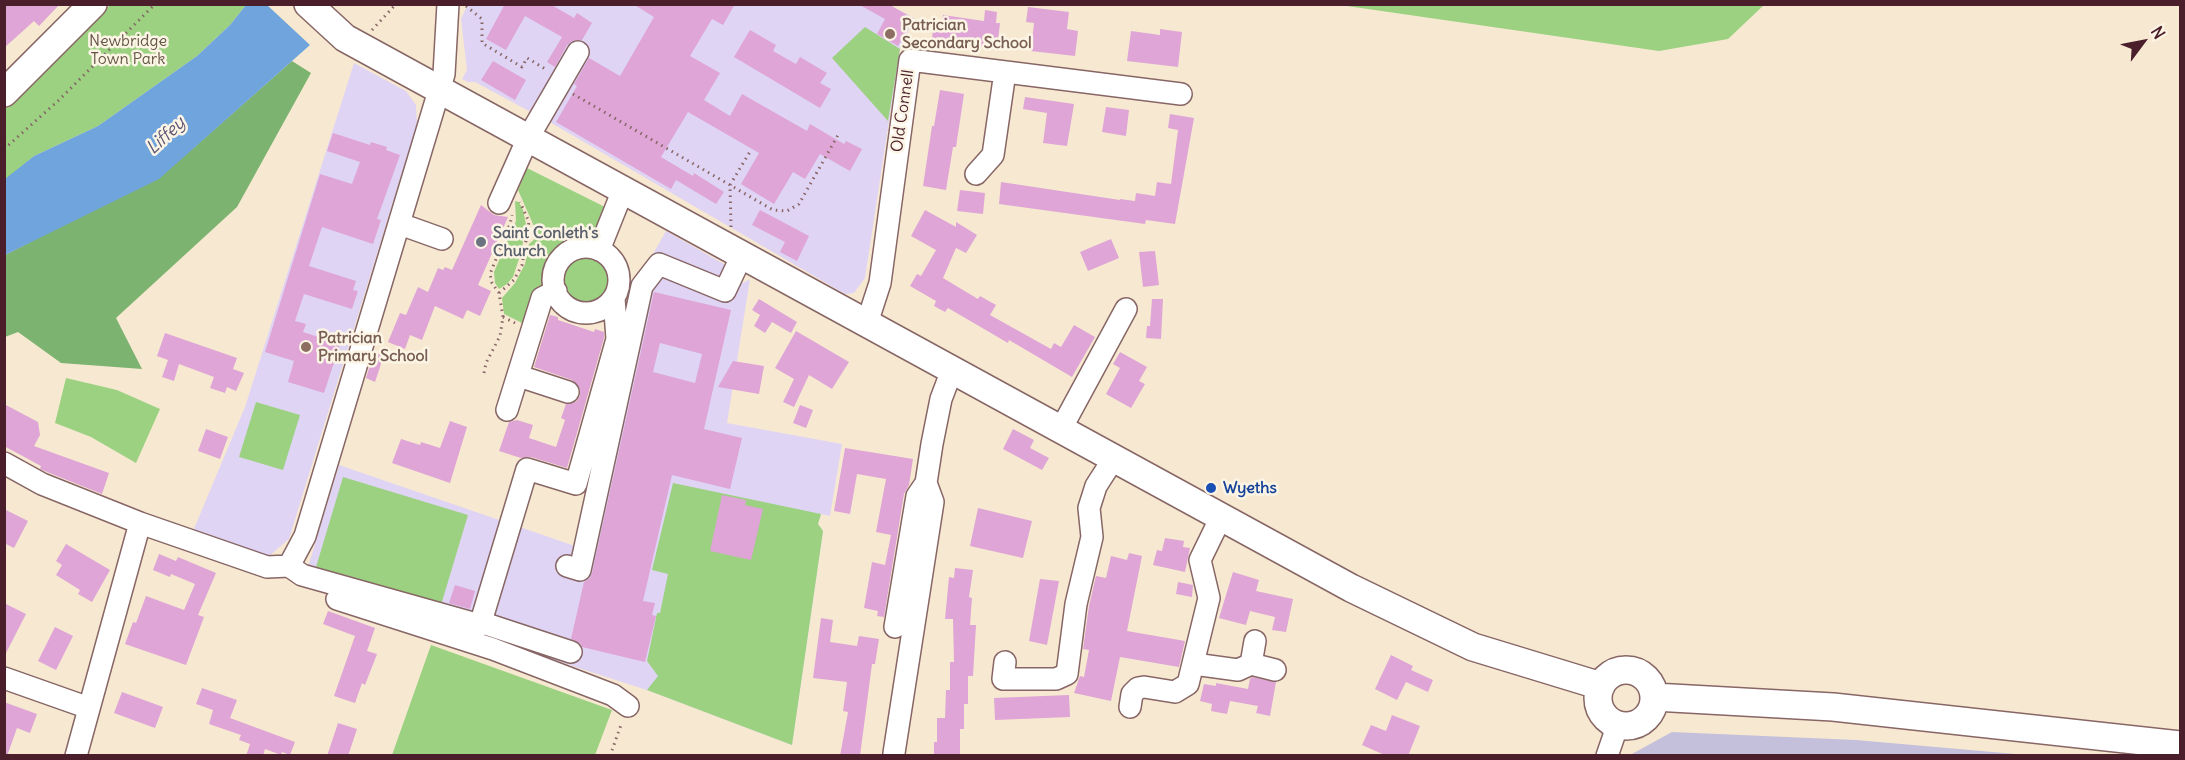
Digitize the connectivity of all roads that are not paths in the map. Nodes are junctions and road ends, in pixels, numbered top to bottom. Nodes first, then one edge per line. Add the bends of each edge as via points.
1 (93, 4) edge
2 (308, 4) edge
3 (448, 5) edge
4 (578, 52) dead end
5 (1005, 72) junction
6 (439, 90) junction
7 (4, 93) edge
8 (1181, 94) dead end
9 (528, 138) junction
10 (976, 174) dead end
11 (623, 190) junction
12 (506, 193) road end
13 (400, 224) junction
14 (442, 239) dead end
15 (599, 250) junction
16 (733, 250) junction
17 (556, 291) junction
18 (614, 298) junction
19 (1126, 309) dead end
20 (867, 323) junction
21 (952, 370) junction
22 (519, 376) junction
23 (568, 392) dead end
24 (507, 410) dead end
25 (1061, 429) junction
26 (1114, 458) junction
27 (4, 463) edge
28 (926, 483) junction
29 (1221, 517) junction
30 (140, 523) junction
31 (290, 566) junction
32 (567, 566) dead end
33 (480, 625) junction
34 (895, 627) dead end
35 (1255, 641) dead end
36 (572, 652) dead end
37 (1005, 662) dead end
38 (1194, 664) junction
39 (1251, 664) junction
40 (1275, 670) dead end
41 (4, 678) edge
42 (1601, 686) junction
43 (1654, 697) junction
44 (628, 706) road end
45 (1130, 707) dead end
46 (89, 708) junction
47 (1618, 724) junction
48 (2181, 745) edge
49 (894, 753) dead end
50 (76, 756) edge
51 (1607, 756) edge

1 - 7 main road
2 - 6 main road via 352,42
3 - 6 street via 444,74
4 - 9 street
5 - 8 street, Old Connell
5 - 10 street via 993,154
5 - 20 street, Old Connell via 910,60 880,283
6 - 9 main road
6 - 13 street
9 - 11 main road
9 - 12 street
11 - 15 street
11 - 16 main road
13 - 14 street
13 - 31 street via 305,536
15 - 17 street via 579,248 563,257 555,271
15 - 18 street via 617,267 619,280
16 - 20 main road
16 - 32 street via 725,291 659,264 642,286 580,570
17 - 18 street via 563,303 578,312 597,311
17 - 22 street via 542,298
18 - 33 street via 617,339 576,484 527,470
19 - 25 street
20 - 21 main road
21 - 25 main road
21 - 28 street via 941,399
22 - 23 street
22 - 24 street
25 - 26 main road
26 - 29 main road
26 - 37 street via 1096,486 1089,508 1092,537 1076,603 1067,674 1056,679 1003,679
27 - 30 street via 42,484
28 - 34 street via 917,496
28 - 49 street via 933,502
29 - 38 street via 1200,560 1209,598
29 - 42 main road via 1350,588 1473,647
30 - 31 street via 267,567
30 - 46 street
31 - 33 street via 302,575
31 - 44 street via 300,586 493,649 613,695
33 - 36 street
35 - 39 street
38 - 39 street via 1238,670
38 - 45 street via 1184,689 1176,692 1138,688 1132,694
39 - 40 street
41 - 46 street
42 - 43 main road via 1608,677 1627,670 1648,681
42 - 47 main road via 1602,713
43 - 47 main road via 1644,720 1634,725
43 - 48 main road via 1833,707
46 - 50 street
47 - 51 street

